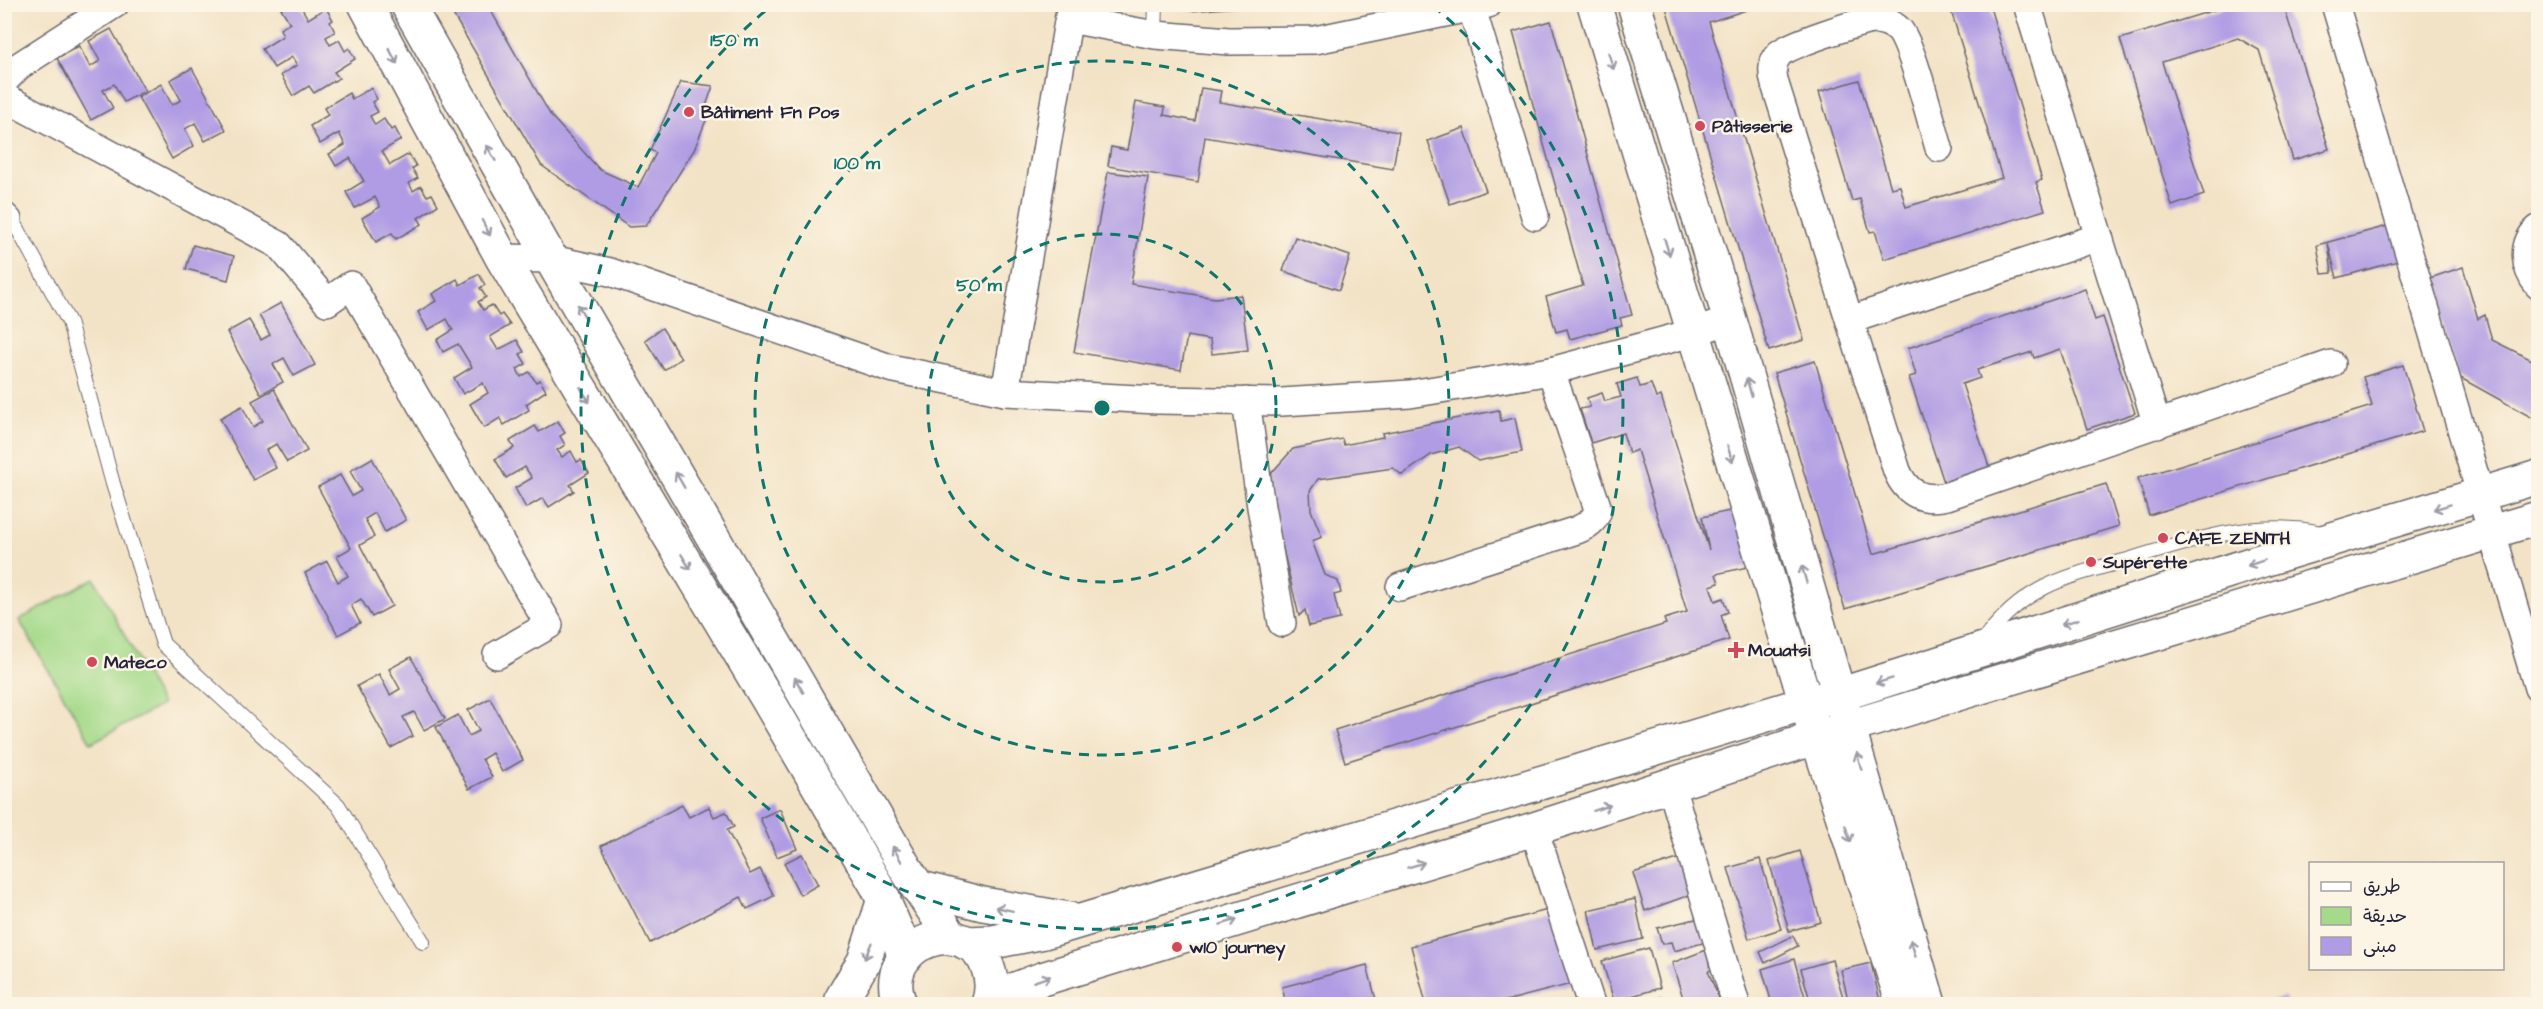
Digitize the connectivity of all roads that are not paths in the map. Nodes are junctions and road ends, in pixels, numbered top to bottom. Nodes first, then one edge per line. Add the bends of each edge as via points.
1 (115, 4) edge
2 (365, 4) edge
3 (406, 4) edge
4 (1156, 4) edge
5 (1594, 4) edge
6 (1634, 4) edge
7 (2027, 4) edge
8 (2335, 4) edge
9 (1480, 7) edge
10 (1070, 12) edge
11 (1155, 34) junction
12 (4, 81) edge
13 (4, 97) edge
14 (1939, 148) dead end
15 (1535, 216) dead end
16 (6, 218) edge
17 (2538, 229) edge
18 (2099, 237) junction
19 (502, 258) junction
20 (551, 259) junction
21 (2538, 285) edge
22 (1730, 320) junction
23 (1850, 320) junction
24 (1692, 333) junction
25 (2331, 363) dead end
26 (1551, 372) junction
27 (1005, 392) junction
28 (1246, 401) junction
29 (2157, 425) junction
30 (2538, 477) edge
31 (2480, 496) junction
32 (2538, 518) edge
33 (2491, 532) junction
34 (2340, 537) junction
35 (1400, 587) dead end
36 (1282, 623) dead end
37 (1974, 653) junction
38 (497, 655) dead end
39 (2538, 688) edge
40 (1839, 695) junction
41 (1806, 703) junction
42 (1849, 727) junction
43 (1818, 739) junction
44 (1671, 786) junction
45 (1534, 829) junction
46 (917, 886) junction
47 (884, 900) junction
48 (1083, 920) junction
49 (959, 940) junction
50 (423, 942) dead end
51 (900, 980) edge
52 (832, 1001) edge
53 (988, 1003) edge
54 (1591, 1005) edge
55 (1736, 1005) edge
56 (1903, 1005) edge
57 (1929, 1005) edge

1 - 12 street via 19,66
2 -> 19 main road
20 -> 3 main road
4 - 11 lane
5 -> 24 main road
6 - 22 main road
7 - 18 street
8 - 31 street
9 - 11 street via 1315,40 1229,41
9 - 15 street
10 - 11 street
10 - 27 street
13 - 38 street via 279,244 327,302 351,285 549,625
14 - 23 street via 1908,46 1899,29 1891,24 1863,23 1785,48 1774,60 1775,84
16 - 50 lane via 14,222 69,322 113,484 163,644 338,805
17 - 21 street via 2528,239 2526,254
18 - 23 street
18 - 29 street
19 - 20 street
19 -> 47 main road
20 - 27 street via 610,272 890,368
46 -> 20 main road
22 - 24 street
40 -> 22 main road
23 - 29 street via 1902,483 1922,498 1947,496
24 - 26 street
24 -> 41 main road
25 - 29 street
26 - 28 street via 1410,394
26 - 35 street via 1598,509 1595,517 1577,530
27 - 28 street
28 - 36 street
30 - 31 main road
31 - 33 street
31 -> 34 main road
32 - 33 main road
33 - 39 street
33 - 42 main road
34 -> 37 main road
34 - 37 lane via 2309,530 2237,531 2205,536 2076,575 2045,587 2018,604 1993,626
37 -> 40 main road
40 - 41 main road
40 - 42 main road
41 - 43 main road
41 - 48 main road
42 - 43 main road
57 -> 42 main road
43 - 44 main road
43 -> 56 main road
45 -> 44 main road
44 - 55 street
53 -> 45 main road via 1042,979
45 - 54 street
48 -> 46 main road via 1016,911
46 - 49 main road
47 - 51 main road via 898,934
47 -> 52 main road via 868,951
48 - 49 main road via 1019,938
49 - 51 main road via 938,938 914,948
49 - 53 main road via 986,962 992,988
51 - 52 main road

